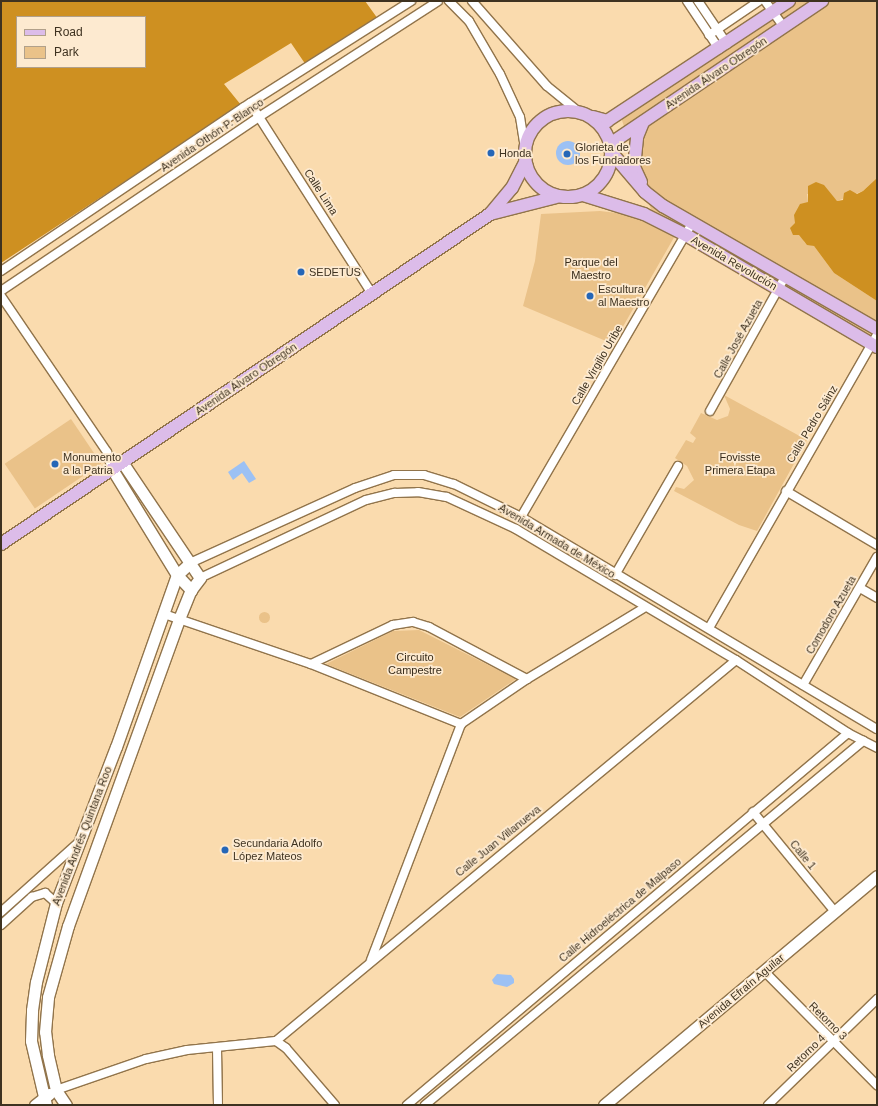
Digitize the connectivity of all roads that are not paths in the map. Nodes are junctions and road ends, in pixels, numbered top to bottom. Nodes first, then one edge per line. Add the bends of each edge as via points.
1 (411, 1) edge
2 (438, 1) edge
3 (449, 1) edge
4 (472, 1) edge
5 (687, 1) edge
6 (698, 1) edge
7 (759, 1) edge
8 (765, 1) edge
9 (789, 1) edge
10 (822, 1) edge
11 (773, 12) junction
12 (784, 27) junction
13 (717, 29) junction
14 (709, 35) junction
15 (723, 46) junction
16 (250, 103) junction
17 (579, 112) junction
18 (259, 117) junction
19 (590, 117) junction
20 (643, 122) junction
21 (525, 147) junction
22 (611, 148) junction
23 (525, 162) junction
24 (645, 192) junction
25 (583, 195) junction
26 (556, 196) junction
27 (490, 214) junction
28 (692, 224) junction
29 (686, 235) junction
30 (1, 271) edge
31 (785, 277) junction
32 (779, 289) junction
33 (1, 291) edge
34 (372, 294) junction
35 (1, 296) edge
36 (877, 329) edge
37 (875, 342) edge
38 (710, 411) dead end
39 (106, 452) junction
40 (122, 462) junction
41 (678, 466) dead end
42 (112, 469) junction
43 (786, 491) junction
44 (521, 517) junction
45 (1, 544) edge
46 (877, 545) edge
47 (877, 557) edge
48 (190, 563) junction
49 (177, 575) junction
50 (615, 575) junction
51 (200, 578) junction
52 (860, 588) junction
53 (191, 590) junction
54 (877, 598) edge
55 (644, 608) junction
56 (164, 614) junction
57 (179, 619) junction
58 (709, 628) junction
59 (736, 660) junction
60 (312, 664) junction
61 (527, 679) junction
62 (803, 684) junction
63 (461, 724) junction
64 (877, 729) edge
65 (848, 733) junction
66 (863, 741) junction
67 (877, 748) edge
68 (753, 812) junction
69 (762, 823) junction
70 (80, 841) junction
71 (877, 876) edge
72 (26, 890) junction
73 (32, 897) junction
74 (56, 903) junction
75 (1, 912) edge
76 (835, 912) junction
77 (51, 922) junction
78 (1, 925) edge
79 (68, 926) junction
80 (370, 961) junction
81 (567, 969) junction
82 (764, 971) junction
83 (576, 979) junction
84 (877, 999) edge
85 (276, 1041) junction
86 (833, 1042) junction
87 (217, 1048) junction
88 (877, 1085) edge
89 (56, 1090) junction
90 (43, 1103) edge
91 (66, 1105) edge
92 (218, 1105) edge
93 (335, 1105) edge
94 (407, 1105) edge
95 (425, 1105) edge
96 (604, 1105) edge
97 (768, 1105) edge

1 - 16 street, Avenida Othón P. Blanco
2 - 18 street, Avenida Othón P. Blanco
3 - 21 street via 469,21 500,74 520,117
4 - 17 street via 547,86
5 - 14 street
6 - 13 street
7 - 13 street
8 - 11 street
9 - 11 main road, Avenida Álvaro Obregón
10 - 12 main road, Avenida Álvaro Obregón
11 - 12 street
11 - 15 main road, Avenida Álvaro Obregón
12 - 20 main road, Avenida Álvaro Obregón
13 - 14 street
13 - 15 street
14 - 15 street
15 - 19 main road, Avenida Álvaro Obregón via 608,121
16 - 18 street, Calle Lima
16 - 30 street, Avenida Othón P. Blanco
17 - 19 main road, Avenida Álvaro Obregón
17 - 21 main road, Avenida Álvaro Obregón via 564,111 544,118 530,134
18 - 33 street, Avenida Othón P. Blanco
18 - 34 street, Calle Lima
19 - 22 main road, Avenida Álvaro Obregón via 599,124
20 - 22 main road, Avenida Álvaro Obregón
20 - 24 main road via 636,138 634,167
21 - 23 main road, Avenida Álvaro Obregón
22 - 24 main road, Avenida Revolución
22 - 25 main road, Avenida Álvaro Obregón via 610,166 604,178 595,189
23 - 26 main road, Avenida Álvaro Obregón via 535,184
23 - 27 main road, Avenida Álvaro Obregón via 512,188
24 - 28 main road, Avenida Revolución
25 - 26 main road, Avenida Álvaro Obregón via 569,198
25 - 29 main road, Avenida Revolución via 644,214
26 - 27 main road, Avenida Álvaro Obregón
27 - 34 main road, Avenida Álvaro Obregón
28 - 29 street, Calle Virgilio Uribe
28 - 31 main road, Avenida Revolución
29 - 32 main road, Avenida Revolución
29 - 44 street, Calle Virgilio Uribe
31 - 32 street, Calle José Azueta
31 - 36 main road, Avenida Revolución
32 - 37 main road, Avenida Revolución
32 - 38 street, Calle José Azueta
34 - 40 main road, Avenida Álvaro Obregón
35 - 39 street
37 - 43 street, Calle Pedro Sáinz
39 - 40 street
39 - 42 street
40 - 42 main road, Avenida Álvaro Obregón
40 - 48 main road
41 - 50 street
42 - 45 main road, Avenida Álvaro Obregón
42 - 49 main road
43 - 46 street
43 - 58 street, Calle Pedro Sáinz
44 - 48 street, Avenida Armada de México via 454,484 424,475 394,475 319,503
44 - 50 street, Avenida Armada de México
47 - 52 street, Comodoro Azueta
48 - 49 main road, Avenida Armada de México
48 - 51 main road
49 - 53 main road
49 - 56 main road, Avenida Andrés Quintana Roo
50 - 58 street, Avenida Armada de México
51 - 53 main road, Avenida Andrés Quintana Roo
51 - 55 street, Avenida Armada de México via 366,500 395,493 418,492 447,497 516,529
52 - 54 street
52 - 62 street, Comodoro Azueta
53 - 57 main road, Avenida Andrés Quintana Roo
55 - 59 street, Avenida Armada de México
55 - 61 street
56 - 57 street
56 - 70 main road, Avenida Andrés Quintana Roo
57 - 60 street
57 - 79 main road, Avenida Andrés Quintana Roo
58 - 62 street, Avenida Armada de México
59 - 65 street, Avenida Armada de México
59 - 80 street, Calle Juan Villanueva
60 - 61 street via 393,625 413,622 429,627
60 - 63 street
61 - 63 street
62 - 64 street, Avenida Armada de México
63 - 80 street
65 - 66 street, Avenida Armada de México
65 - 68 street, Calle Hidroeléctrica de Malpaso
66 - 67 street, Avenida Armada de México
66 - 69 street
68 - 69 street, Calle 1
68 - 81 street, Calle Hidroeléctrica de Malpaso
69 - 76 street, Calle 1
69 - 83 street
70 - 72 street
70 - 74 main road, Avenida Andrés Quintana Roo
71 - 76 main road, Avenida Efraín Aguilar
72 - 73 street
72 - 75 street
73 - 74 street via 45,893
73 - 78 street
74 - 77 main road, Avenida Andrés Quintana Roo
76 - 82 main road, Avenida Efraín Aguilar
77 - 79 main road
77 - 90 main road, Avenida Andrés Quintana Roo via 32,1010 31,1041
79 - 89 main road, Avenida Andrés Quintana Roo via 48,997 45,1032
80 - 85 street, Calle Juan Villanueva
81 - 83 street
81 - 94 street, Calle Hidroeléctrica de Malpaso
82 - 86 street, Retorno 3
82 - 96 main road, Avenida Efraín Aguilar
83 - 95 street
84 - 86 street, Retorno 4
85 - 87 street
85 - 93 street via 286,1048
86 - 88 street, Retorno 3
86 - 97 street, Retorno 4
87 - 89 street via 187,1050 146,1059
87 - 92 street
89 - 90 main road
89 - 91 main road, Avenida Andrés Quintana Roo

